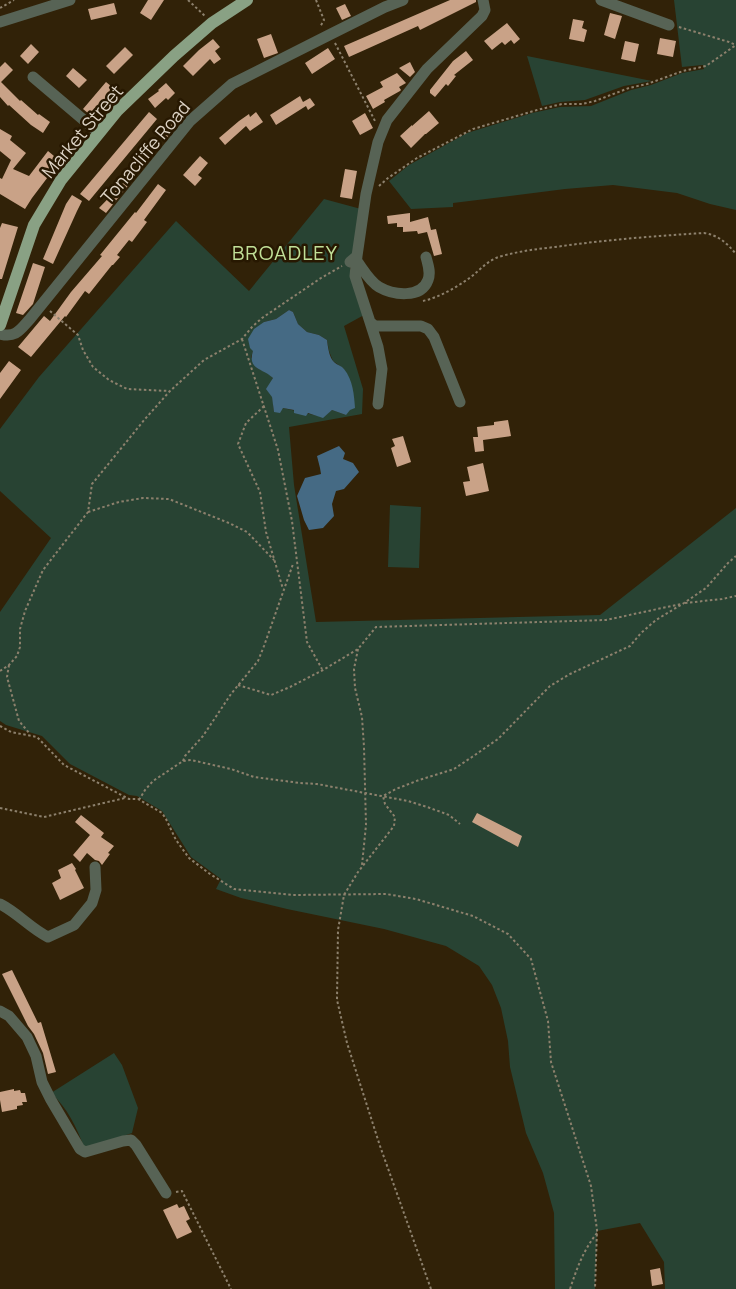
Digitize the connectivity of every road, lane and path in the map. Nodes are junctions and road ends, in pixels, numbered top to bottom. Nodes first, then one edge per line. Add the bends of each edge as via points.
1 (14, 0) edge
2 (70, 0) edge
3 (188, 0) edge
4 (247, 0) edge
5 (316, 0) edge
6 (403, 0) edge
7 (483, 0) edge
8 (600, 0) edge
9 (0, 8) edge
10 (0, 22) edge
11 (212, 23) junction
12 (669, 25) joint
13 (331, 34) junction
14 (320, 40) junction
15 (34, 77) dead end
16 (99, 133) junction
17 (382, 133) junction
18 (366, 194) junction
19 (736, 254) edge
20 (426, 257) dead end
21 (354, 259) junction
22 (415, 303) dead end
23 (42, 305) junction
24 (1, 320) edge
25 (370, 322) junction
26 (0, 334) edge
27 (242, 339) junction
28 (170, 391) junction
29 (460, 402) dead end
30 (378, 404) dead end
31 (264, 406) junction
32 (88, 512) junction
33 (736, 556) edge
34 (274, 560) junction
35 (293, 564) dead end
36 (284, 591) junction
37 (736, 596) edge
38 (684, 603) junction
39 (358, 649) junction
40 (9, 665) junction
41 (323, 670) junction
42 (0, 671) edge
43 (238, 685) junction
44 (0, 726) edge
45 (31, 736) junction
46 (183, 761) junction
47 (365, 793) junction
48 (383, 796) junction
49 (125, 798) junction
50 (139, 800) junction
51 (0, 808) edge
52 (460, 824) dead end
53 (95, 867) dead end
54 (362, 867) junction
55 (344, 895) junction
56 (0, 904) edge
57 (0, 1011) edge
58 (166, 1193) joint
59 (597, 1233) junction
60 (231, 1289) edge
61 (431, 1289) edge
62 (570, 1289) edge
63 (595, 1289) edge

1 - 9 path
2 - 10 street
3 - 11 path
4 - 11 main road, Market Street
5 - 14 path via 324,20 316,34
6 - 13 street, Tonacliffe Road
7 - 17 street via 485,10 482,16 427,69 387,120
8 - 12 street
11 - 16 main road, Market Street via 117,111
12 - 18 path via 736,46 706,66 582,104 562,104 473,129 417,158
13 - 14 street, Tonacliffe Road
13 - 17 path
14 - 23 street, Tonacliffe Road via 232,84 190,121
15 - 16 street
16 - 24 main road, Market Street via 61,180 34,225
17 - 18 street
18 - 21 street
19 - 22 path via 719,237 704,233 581,243 520,252 500,256 433,299
20 - 21 street via 429,270 423,288 400,294 379,287
21 - 25 street via 355,276
21 - 27 path via 262,318
23 - 26 street, Tonacliffe Road via 17,333 10,336
23 - 28 path via 78,335 93,367 109,380 127,390
25 - 29 street via 375,326 421,326 428,329
25 - 30 street via 382,369
27 - 28 path via 204,360
27 - 31 path
28 - 32 path via 92,484
31 - 34 path via 246,423 238,444 260,492
31 - 41 path via 278,450 292,521 307,642
32 - 34 path via 118,502 143,498 169,499 247,532
32 - 40 path via 43,570 24,611 17,656
33 - 38 path via 706,588
34 - 36 path
35 - 36 path
36 - 43 path via 258,661
37 - 38 path
38 - 39 path via 606,620 376,627
38 - 48 path via 656,620 630,646 550,686 498,739 454,769
39 - 41 path
39 - 47 path via 354,669 364,747
40 - 42 path
40 - 45 path via 7,677 19,721
41 - 43 path via 272,695
43 - 46 path
44 - 45 path
45 - 49 path via 37,737 64,766
46 - 47 path via 231,769 254,777
46 - 50 path via 153,781
47 - 48 path
47 - 54 path
48 - 52 path via 430,808
48 - 54 path via 395,817 394,826
49 - 50 path
49 - 51 path via 44,818
50 - 55 path via 162,814 188,858 234,889 293,895
53 - 56 street via 96,890 92,903 74,925 48,937
54 - 55 path
55 - 59 path via 386,894 416,899 473,916 508,934 531,959 548,1021 551,1062 591,1186
55 - 61 path via 338,930 337,1000 347,1043 380,1146
57 - 58 street via 9,1016 27,1037 36,1056 42,1082 80,1149 85,1152 131,1140
58 - 60 path via 182,1192
59 - 62 path via 584,1251
59 - 63 path

